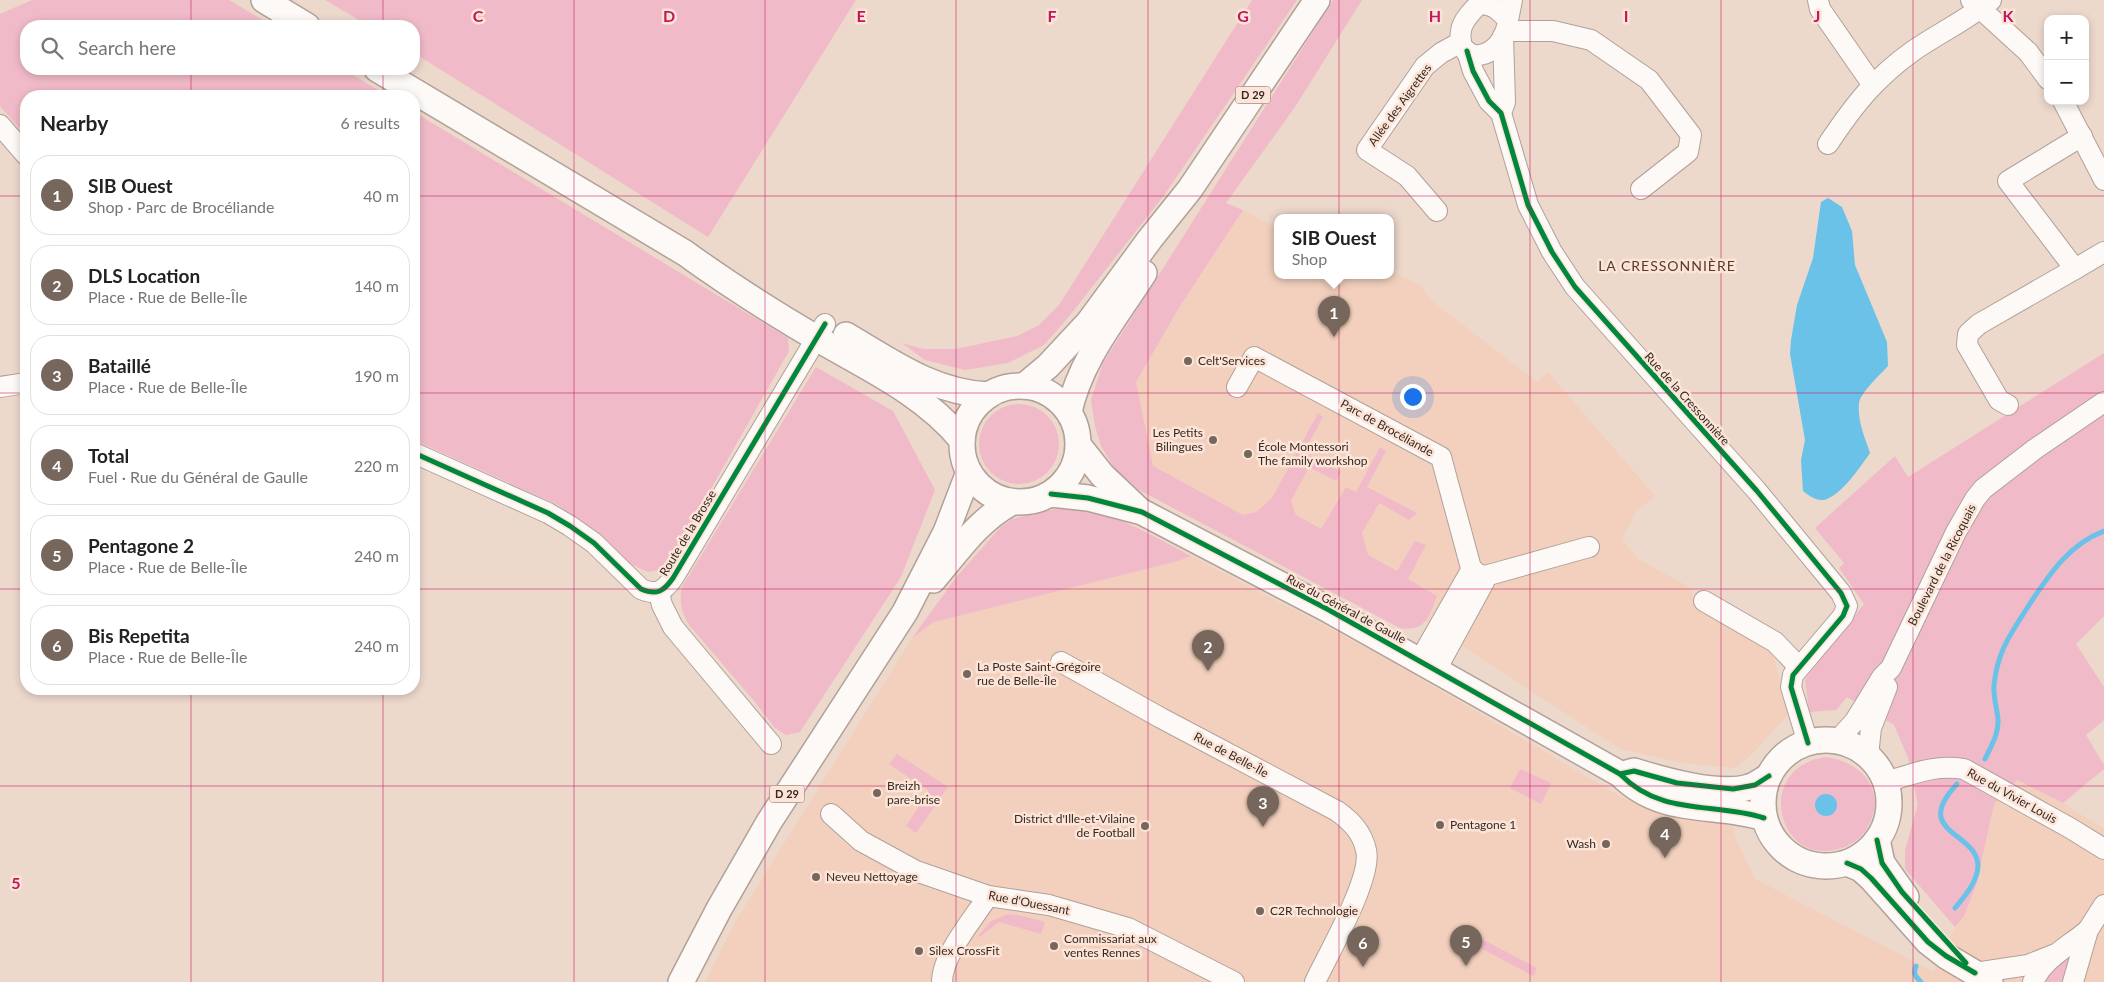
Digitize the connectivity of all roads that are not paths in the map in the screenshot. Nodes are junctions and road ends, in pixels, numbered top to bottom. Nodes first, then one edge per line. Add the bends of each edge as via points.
1 (264, 0) edge
2 (1317, 0) edge
3 (1512, 0) edge
4 (1818, 0) edge
5 (1481, 2) edge
6 (1981, 3) edge
7 (297, 20) edge
8 (1506, 29) junction
9 (1464, 47) junction
10 (2044, 74) edge
11 (387, 75) edge
12 (1872, 84) junction
13 (412, 90) edge
14 (420, 95) edge
15 (2065, 105) edge
16 (1501, 113) junction
17 (0, 125) edge
18 (2082, 136) junction
19 (1828, 144) dead end
20 (20, 148) edge
21 (2104, 180) edge
22 (1641, 189) dead end
23 (1190, 190) junction
24 (1437, 210) dead end
25 (2104, 252) edge
26 (2075, 269) junction
27 (820, 331) junction
28 (20, 384) edge
29 (1024, 386) junction
30 (1237, 386) dead end
31 (0, 387) edge
32 (989, 395) junction
33 (2104, 402) edge
34 (2008, 405) dead end
35 (1069, 412) junction
36 (962, 440) junction
37 (1079, 446) junction
38 (420, 456) edge
39 (969, 472) junction
40 (1051, 494) junction
41 (1012, 502) junction
42 (1142, 512) junction
43 (1589, 547) dead end
44 (1478, 574) junction
45 (659, 593) junction
46 (1704, 601) dead end
47 (905, 612) junction
48 (1060, 662) dead end
49 (1428, 665) junction
50 (1799, 666) junction
51 (1891, 668) junction
52 (1837, 741) junction
53 (1808, 743) junction
54 (771, 744) dead end
55 (1868, 756) junction
56 (1620, 774) junction
57 (1769, 776) junction
58 (1886, 782) junction
59 (832, 814) dead end
60 (1764, 818) junction
61 (1878, 840) junction
62 (2104, 849) edge
63 (1847, 863) junction
64 (988, 896) junction
65 (2104, 905) edge
66 (2088, 930) junction
67 (2052, 956) junction
68 (1981, 979) edge
69 (2074, 981) edge
70 (681, 982) edge
71 (942, 982) edge
72 (1234, 982) edge
73 (1315, 982) edge
74 (2033, 982) edge

1 - 7 main road
2 - 23 main road, D 29
3 - 8 street, Rue de la Cressonnière
4 - 12 street via 1820,9
5 - 8 street via 1497,8
5 - 9 street via 1460,30
6 - 10 street
6 - 12 street
8 - 9 street, Rue de la Cressonnière via 1495,50 1484,56 1474,56
8 - 16 street, Rue de la Cressonnière via 1505,102
8 - 22 street via 1552,31 1591,40 1649,80 1691,135 1688,152
9 - 16 street, Rue de la Cressonnière via 1489,101
9 - 24 street, Allée des Aigrettes via 1441,53 1425,66 1367,150 1407,176
11 - 13 main road
12 - 19 street
14 - 27 main road via 684,253 728,284
15 - 18 street
16 - 50 street, Rue de la Cressonnière via 1528,205 1552,252 1575,287 1757,491 1841,593 1847,606 1843,616
17 - 20 street
18 - 21 street
18 - 26 street via 2008,181
23 - 29 main road, D 29 via 1084,328
23 - 35 main road, D 29 via 1162,244 1085,367
25 - 26 street
26 - 34 street via 1979,324 1968,334 1968,345 2000,400
27 - 32 main road via 936,385 961,393
27 - 36 main road via 909,392 942,418
27 - 45 street, Route de la Brosse via 673,578
28 - 31 street
29 - 32 main road via 1012,386
29 - 35 main road via 1050,394
30 - 44 street, Parc de Brocéliande via 1254,357 1440,457 1471,568
32 - 36 main road via 970,415
33 - 51 street, Boulevard de la Ricoquais via 1983,489 1956,532
35 - 37 main road via 1075,422
36 - 39 main road
37 - 40 main road via 1071,474
37 - 42 main road, Rue du Général de Gaulle via 1102,475
38 - 45 street, Route de la Brosse via 548,513 588,538 641,589 651,594
39 - 41 main road via 987,492
39 - 47 main road, D 29 via 946,532
40 - 41 main road via 1025,503
40 - 42 main road, Rue du Général de Gaulle via 1088,498
41 - 47 main road, D 29 via 976,527
42 - 49 main road, Rue du Général de Gaulle
43 - 44 street via 1485,576
44 - 49 street via 1469,574
45 - 54 street via 673,627
46 - 50 street via 1774,642
47 - 70 main road, D 29 via 769,822
48 - 73 street, Rue de Belle-Île via 1337,811 1358,830 1367,851 1367,866
49 - 56 main road, Rue du Général de Gaulle
50 - 53 street, Rue de la Cressonnière via 1791,687
51 - 52 street, Boulevard de la Ricoquais via 1855,721
51 - 55 street, Boulevard de la Ricoquais via 1872,728
52 - 53 main road
52 - 55 main road via 1854,746
53 - 57 main road via 1792,750
55 - 58 main road
56 - 57 main road, Rue du Général de Gaulle via 1634,771 1676,783 1733,790 1756,785
56 - 60 main road, Rue du Général de Gaulle via 1630,784 1670,804
57 - 60 main road via 1764,790
58 - 61 main road via 1889,802 1886,822
58 - 62 street, Rue du Vivier Louis via 1931,768 1948,766 1964,769
59 - 64 street, Rue d'Ouessant via 861,841 893,860
60 - 63 main road via 1779,846 1793,857 1810,864
61 - 63 main road
61 - 68 main road via 1882,863 1902,892
63 - 68 main road via 1871,878 1928,942
64 - 71 street via 950,956
64 - 72 street, Rue d'Ouessant via 1049,905 1128,928
65 - 66 street
66 - 67 street
66 - 69 street
67 - 68 street
67 - 74 street

